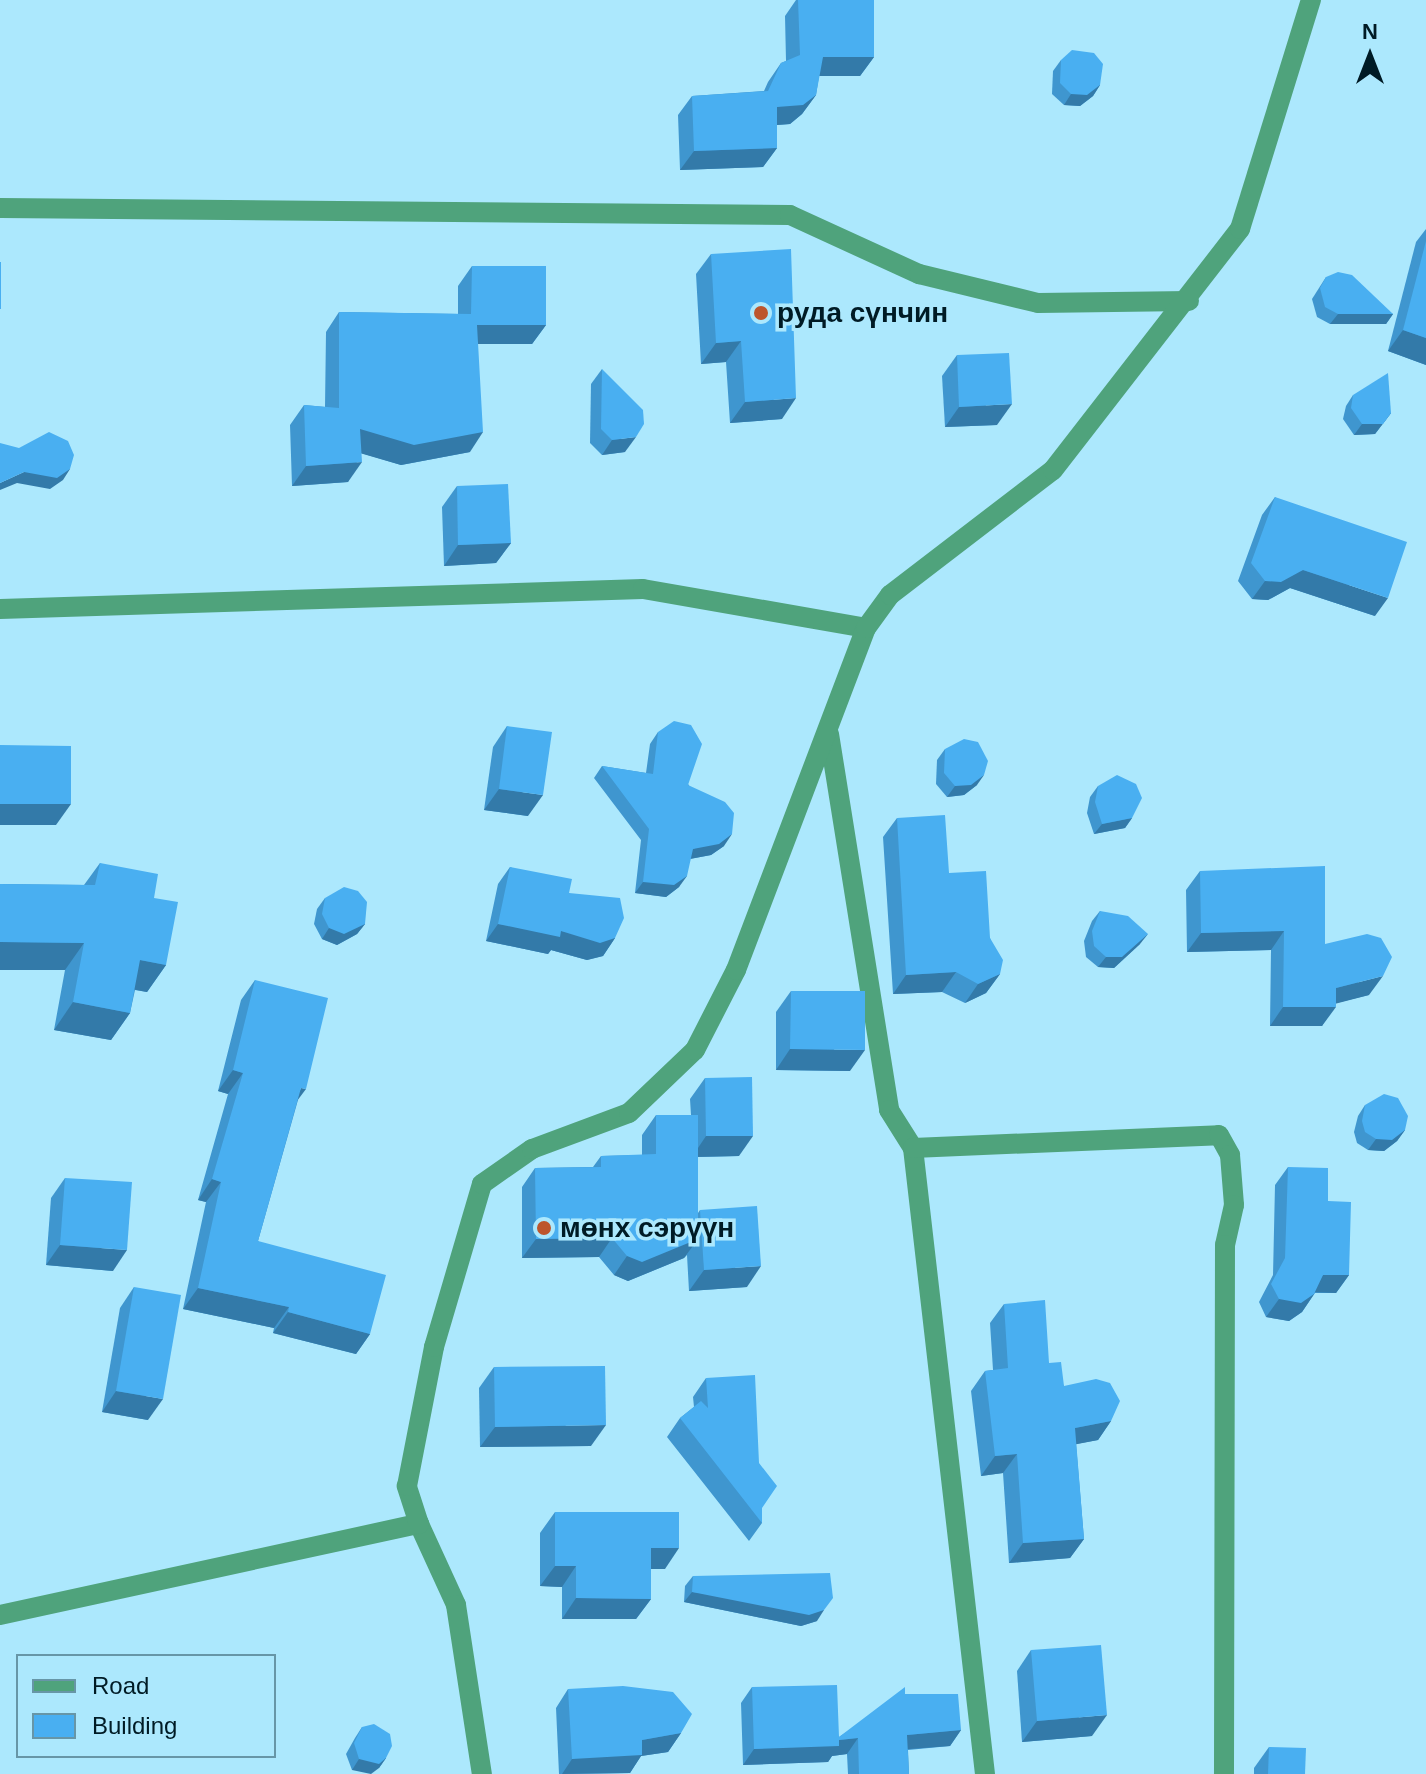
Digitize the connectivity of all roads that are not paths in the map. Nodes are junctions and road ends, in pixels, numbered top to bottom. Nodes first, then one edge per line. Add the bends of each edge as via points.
1 (1311, 0) edge
2 (0, 208) edge
3 (1189, 301) junction
4 (0, 609) edge
5 (866, 628) junction
6 (829, 734) junction
7 (913, 1148) junction
8 (419, 1524) junction
9 (0, 1615) edge
10 (482, 1774) edge
11 (985, 1774) edge
12 (1224, 1774) edge

1 - 3 street via 1240,229
2 - 3 street via 790,215 919,274 1038,303
3 - 5 street via 1053,470 890,595
4 - 5 street via 643,589
5 - 6 street
6 - 7 street via 889,1110
6 - 8 street via 736,970 695,1050 629,1113 532,1149 482,1184 434,1347 407,1486
7 - 11 street
7 - 12 street via 1219,1135 1230,1155 1234,1205 1225,1245
8 - 9 street
8 - 10 street via 456,1605

